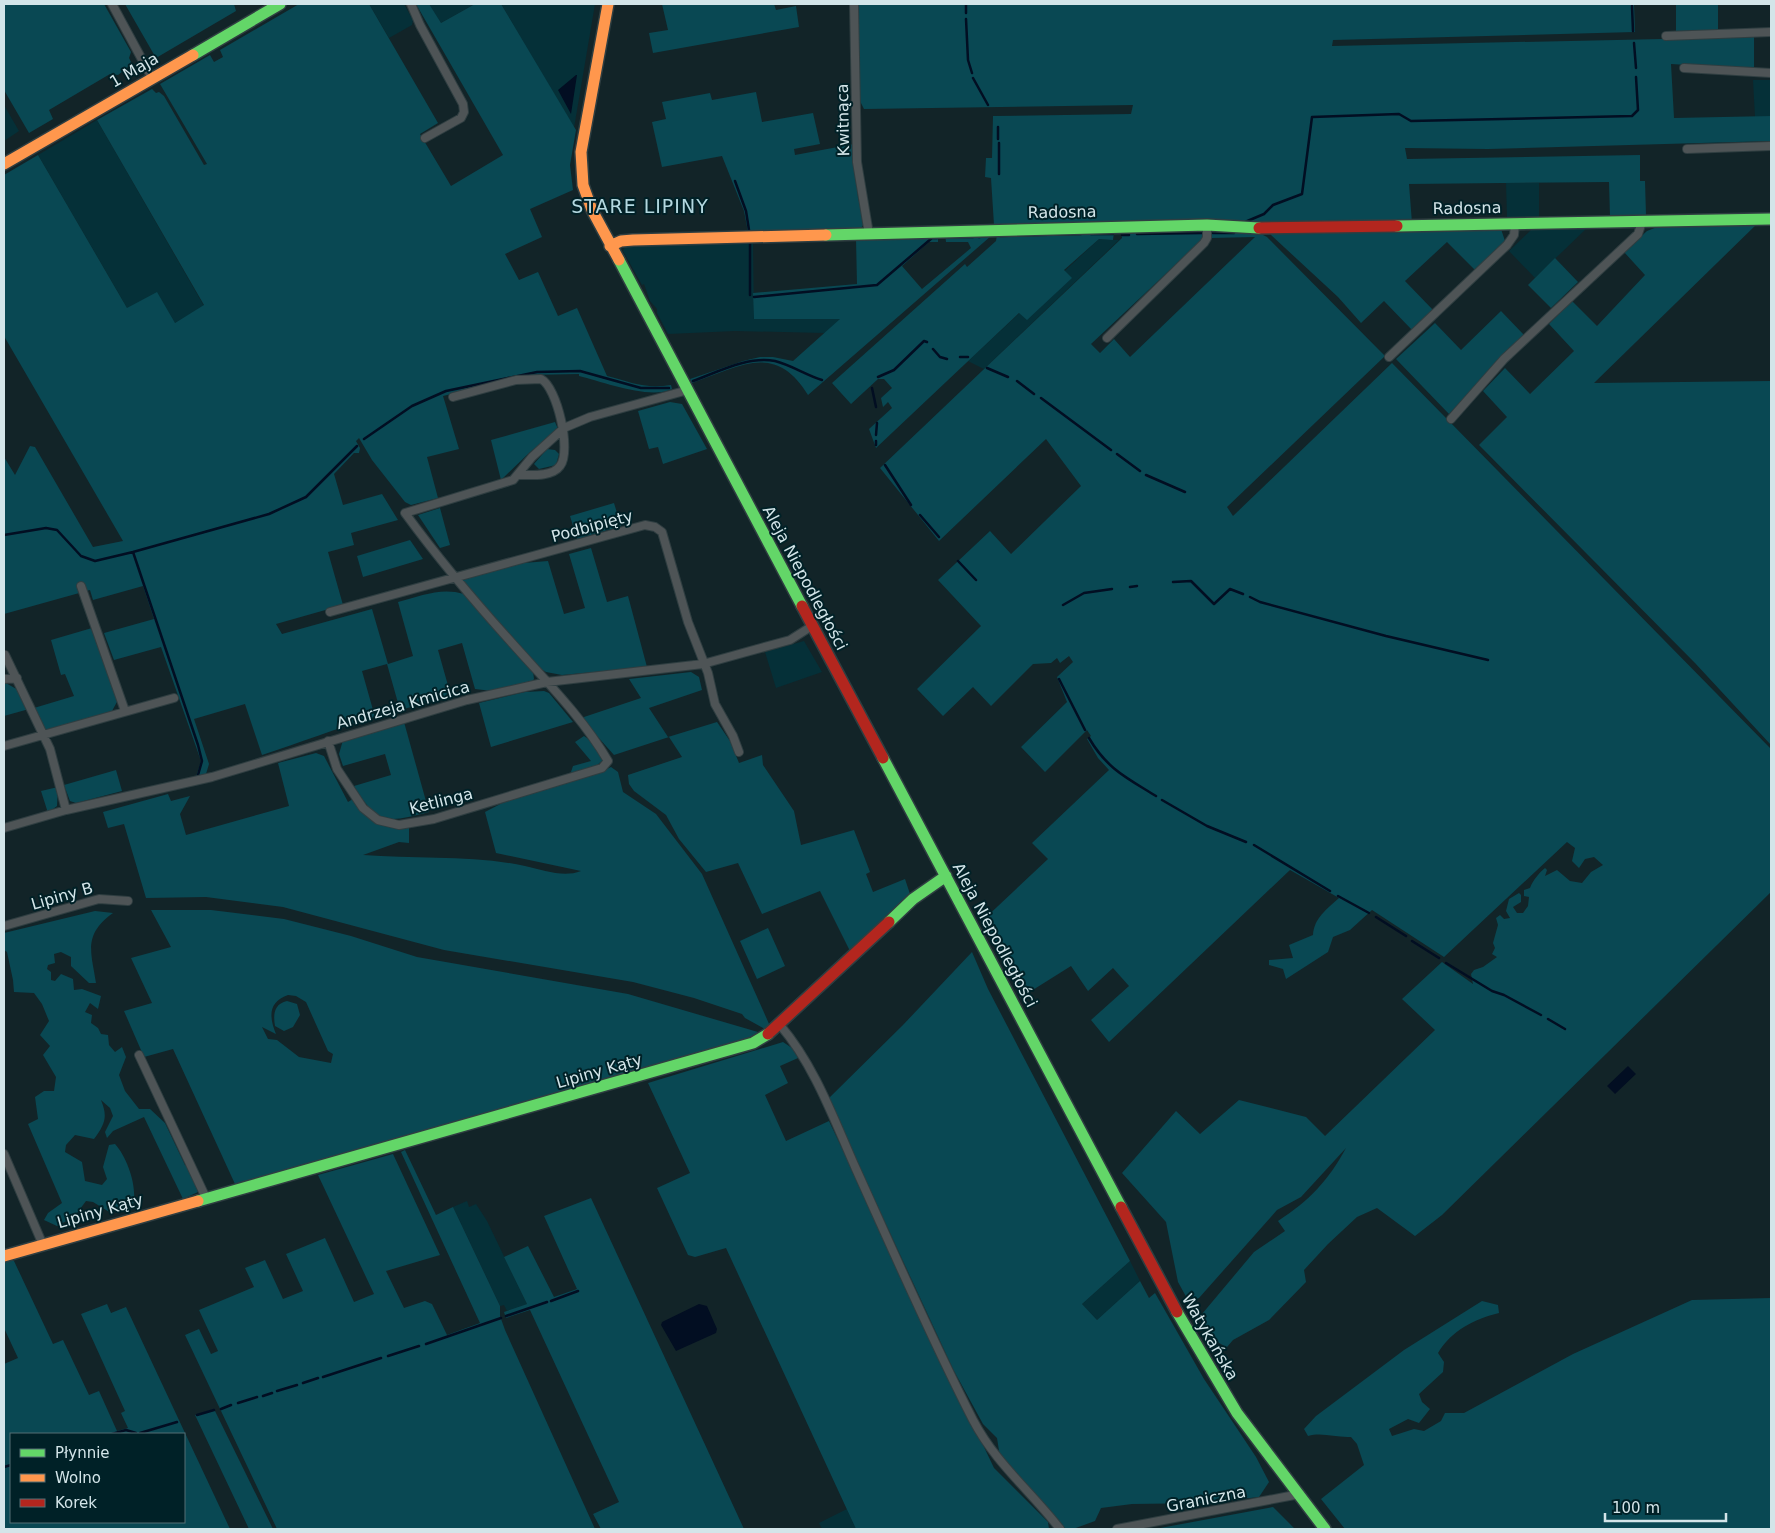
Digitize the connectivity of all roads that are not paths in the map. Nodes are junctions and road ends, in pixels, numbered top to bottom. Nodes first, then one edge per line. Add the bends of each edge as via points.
1 (112, 4) edge
2 (280, 4) edge
3 (411, 4) edge
4 (608, 4) edge
5 (854, 4) edge
6 (1771, 32) edge
7 (1666, 36) dead end
8 (1684, 68) dead end
9 (1771, 73) edge
10 (152, 78) junction
11 (425, 138) dead end
12 (1771, 146) edge
13 (1687, 149) dead end
14 (4, 164) edge
15 (1771, 219) edge
16 (1642, 222) junction
17 (1515, 224) junction
18 (1208, 225) junction
19 (870, 234) junction
20 (610, 246) junction
21 (1106, 338) dead end
22 (1389, 356) dead end
23 (688, 390) junction
24 (453, 397) dead end
25 (1451, 419) dead end
26 (564, 428) junction
27 (519, 475) junction
28 (453, 578) junction
29 (81, 586) dead end
30 (330, 612) dead end
31 (812, 626) junction
32 (5, 655) edge
33 (703, 664) junction
34 (17, 678) junction
35 (4, 679) edge
36 (547, 682) junction
37 (174, 698) dead end
38 (125, 711) junction
39 (44, 734) junction
40 (328, 741) junction
41 (4, 746) edge
42 (739, 752) dead end
43 (66, 810) junction
44 (4, 828) edge
45 (946, 876) junction
46 (128, 902) dead end
47 (4, 926) edge
48 (780, 1025) junction
49 (139, 1055) dead end
50 (1090, 1146) joint
51 (4, 1154) edge
52 (206, 1198) junction
53 (43, 1245) junction
54 (4, 1256) edge
55 (1300, 1494) junction
56 (1060, 1529) edge
57 (1117, 1529) edge
58 (1325, 1529) edge

1 - 10 street
2 - 10 street, 1 Maja
3 - 11 street via 463,104 464,112 461,118
4 - 20 street, Aleja Niepodległości via 580,164 586,198
5 - 19 street, Kwitnąca via 857,162
6 - 7 street
8 - 9 street
10 - 14 street, 1 Maja
12 - 13 street
15 - 16 street, Radosna
16 - 17 street, Radosna
16 - 25 street via 1638,234 1504,359
17 - 18 street, Radosna via 1260,228
17 - 22 street, Radosna via 1514,235 1507,245
18 - 19 street, Radosna
18 - 21 street via 1207,238 1202,246
19 - 20 street, Radosna via 623,240
20 - 23 street, Aleja Niepodległości
23 - 26 street via 590,416
23 - 31 street, Aleja Niepodległości
24 - 26 street via 516,380 541,379 551,389
26 - 27 street via 532,457
26 - 27 street via 561,465 541,475
27 - 28 street via 503,485 405,513
28 - 30 street, Podbipięty
28 - 33 street, Podbipięty via 645,525 655,527 662,532 678,592
28 - 36 street
29 - 38 street
31 - 33 street, Andrzeja Kmicica via 790,640
31 - 45 street, Aleja Niepodległości
32 - 34 street
33 - 36 street, Andrzeja Kmicica
33 - 42 street, Podbipięty via 715,704
34 - 35 street
34 - 39 street
36 - 40 street, Andrzeja Kmicica via 467,700
36 - 40 street, Ketlinga via 608,761 602,768 434,819 399,825 378,820 363,808 337,769
37 - 38 street
38 - 39 street
39 - 41 street
39 - 43 street
40 - 43 street, Andrzeja Kmicica via 212,777
43 - 44 street, Andrzeja Kmicica
45 - 48 street, Lipiny Kąty via 912,899
45 - 50 street, Aleja Niepodległości
46 - 47 street, Lipiny B via 99,899
48 - 52 street, Lipiny Kąty via 753,1043 735,1049
48 - 56 street via 795,1042 822,1093 934,1339 987,1445
49 - 52 street
50 - 55 street, Watykańska via 1207,1367 1253,1435
51 - 53 street
52 - 53 street, Lipiny Kąty
53 - 54 street, Lipiny Kąty
55 - 57 street, Graniczna
55 - 58 street, Watykańska

